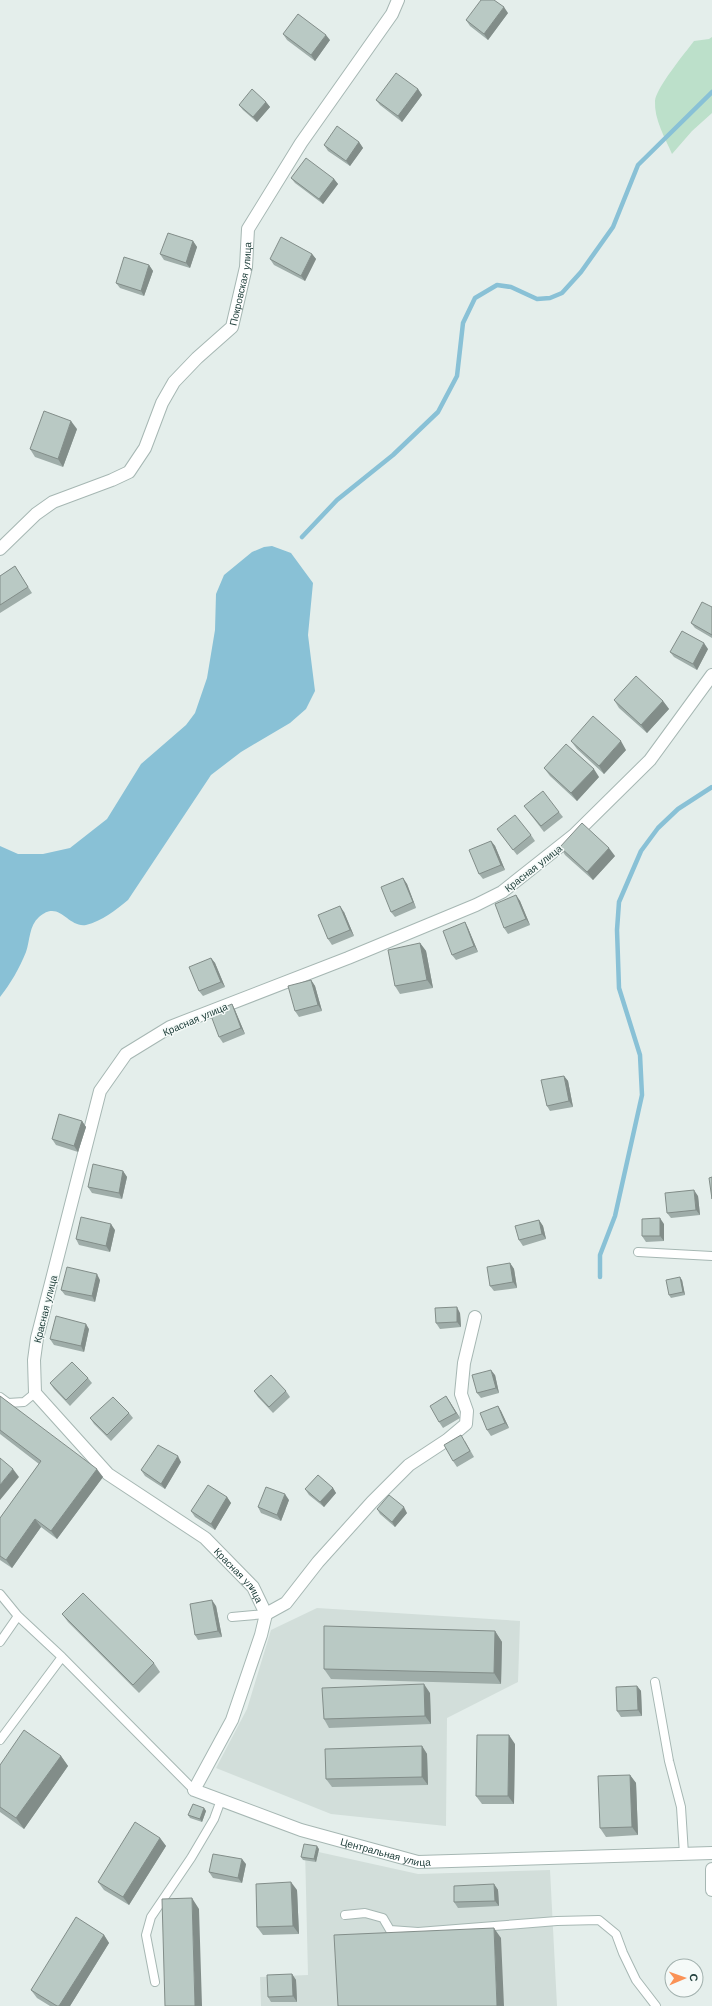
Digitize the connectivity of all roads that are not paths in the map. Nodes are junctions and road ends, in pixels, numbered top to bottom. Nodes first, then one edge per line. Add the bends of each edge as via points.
1 (398, 0) edge
2 (0, 549) edge
3 (712, 675) edge
4 (638, 1252) dead end
5 (712, 1256) edge
6 (475, 1317) dead end
7 (35, 1392) junction
8 (0, 1397) edge
9 (0, 1594) edge
10 (266, 1614) junction
11 (18, 1616) junction
12 (232, 1617) dead end
13 (0, 1642) edge
14 (62, 1657) junction
15 (655, 1682) dead end
16 (0, 1740) edge
17 (194, 1790) junction
18 (221, 1800) junction
19 (712, 1853) edge
20 (684, 1854) junction
21 (712, 1869) edge
22 (712, 1890) edge
23 (345, 1915) dead end
24 (155, 1982) dead end
25 (656, 2006) edge

1 - 2 street, Покровская улица via 392,14 301,143 248,229 246,267 232,327 174,382 162,403 145,448 129,472 53,502 36,514
3 - 7 street, Красная улица via 650,760 574,835 502,892 348,958 170,1027 126,1054 100,1091 37,1338 34,1360
4 - 5 lane
6 - 10 street, Красная улица via 463,1371 461,1394 467,1411 466,1424 409,1464 367,1507 286,1602
7 - 8 lane via 24,1402 8,1403
7 - 10 street, Красная улица via 108,1474 205,1538 254,1588
9 - 11 lane
10 - 12 lane
10 - 17 street, Красная улица via 232,1720
11 - 13 lane
11 - 14 lane
14 - 16 lane
14 - 17 lane
15 - 20 lane via 669,1761 681,1807
17 - 18 street, Центральная улица
18 - 20 street, Центральная улица via 301,1830 418,1862
18 - 24 lane via 214,1818 191,1858 151,1917 146,1935
19 - 20 street, Центральная улица
21 - 22 street
23 - 25 lane via 365,1913 383,1918 390,1930 418,1932 599,1920 616,1934 636,1980

